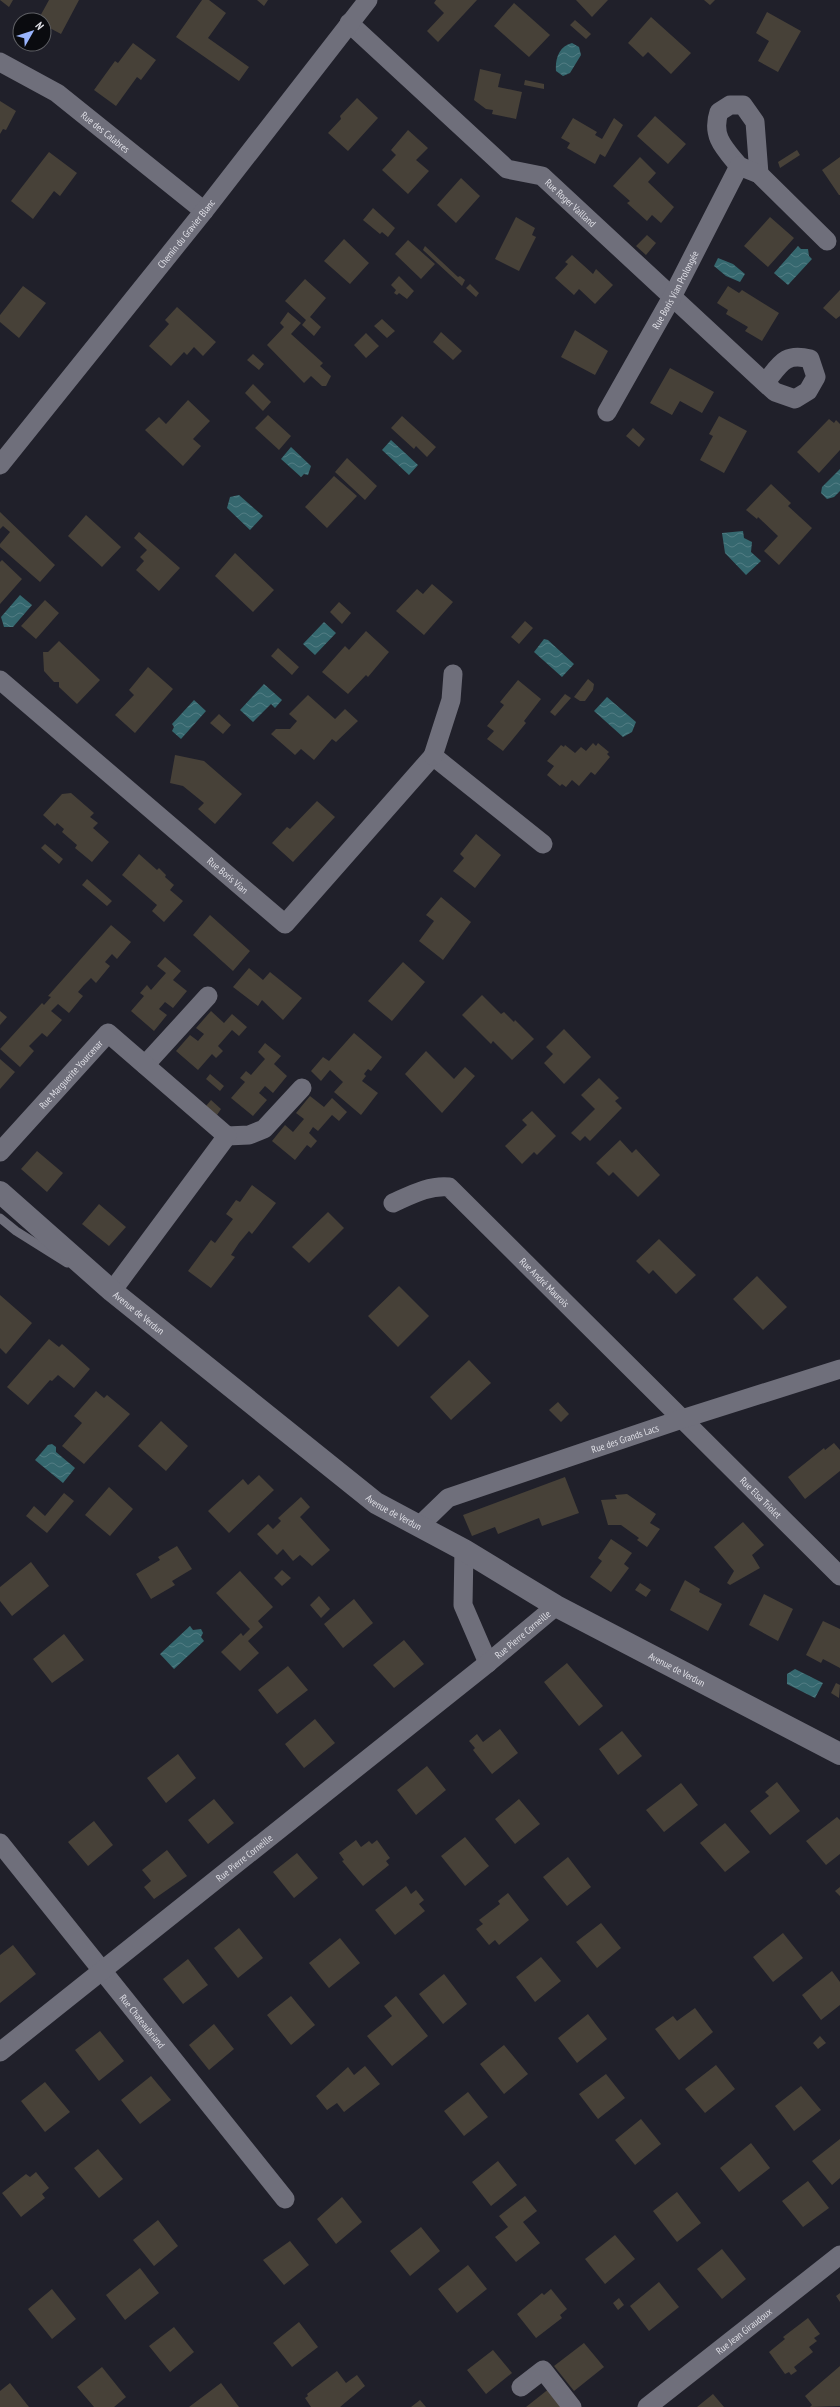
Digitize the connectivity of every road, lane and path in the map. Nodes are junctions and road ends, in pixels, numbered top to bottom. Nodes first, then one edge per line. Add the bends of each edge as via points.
1 (368, 0) edge
2 (349, 23) junction
3 (0, 62) edge
4 (739, 166) junction
5 (758, 174) junction
6 (204, 211) junction
7 (827, 241) dead end
8 (672, 297) junction
9 (765, 383) dead end
10 (607, 412) dead end
11 (0, 465) edge
12 (453, 674) dead end
13 (0, 680) edge
14 (433, 756) junction
15 (543, 844) dead end
16 (208, 996) dead end
17 (145, 1065) junction
18 (302, 1088) dead end
19 (227, 1136) junction
20 (0, 1152) edge
21 (0, 1192) edge
22 (393, 1203) dead end
23 (0, 1218) edge
24 (112, 1291) junction
25 (840, 1369) edge
26 (682, 1419) junction
27 (419, 1526) junction
28 (464, 1550) junction
29 (840, 1576) edge
30 (556, 1606) junction
31 (488, 1663) junction
32 (840, 1754) edge
33 (0, 1843) edge
34 (101, 1972) junction
35 (0, 2052) edge
36 (285, 2199) dead end
37 (840, 2255) edge
38 (521, 2387) dead end
39 (572, 2407) edge
40 (648, 2407) edge

1 - 2 street, Chemin du Gravier Blanc
2 - 6 street, Chemin du Gravier Blanc
2 - 8 street, Rue Roger Vailland via 507,169 542,176
3 - 6 street, Rue des Calabres via 57,92
4 - 5 street
4 - 5 street via 722,146 715,124 719,112 730,105 743,105 755,122
4 - 8 street, Rue Boris Vian Prolongée
5 - 7 street
6 - 11 street, Chemin du Gravier Blanc
8 - 9 street, Rue Roger Vailland
8 - 10 street, Rue Boris Vian Prolongée
12 - 14 street, Rue Boris Vian via 451,700
13 - 14 street, Rue Boris Vian via 285,924
14 - 15 street
16 - 17 street
17 - 19 street, Rue Marguerite Yourcenar
17 - 20 street, Rue Marguerite Yourcenar via 108,1033
18 - 19 street via 264,1129 249,1135
19 - 24 street
21 - 24 main road, Avenue de Verdun
22 - 26 street, Rue André Maurois via 438,1186 449,1187
23 - 24 lane via 16,1231
24 - 27 main road, Avenue de Verdun via 376,1503
25 - 26 street, Rue des Grands Lacs
26 - 27 street, Rue des Grands Lacs via 448,1498
26 - 29 street, Rue Elsa Triolet
27 - 28 main road, Avenue de Verdun
28 - 30 main road, Avenue de Verdun
28 - 31 street, Rue Pierre Corneille via 463,1605
30 - 31 street, Rue Pierre Corneille
30 - 32 main road, Avenue de Verdun
31 - 34 street, Rue Pierre Corneille
33 - 34 street, Rue Chateaubriand
34 - 35 street, Rue Pierre Corneille
34 - 36 street, Rue Chateaubriand
37 - 40 street, Rue Jean Giraudoux
38 - 39 street via 543,2370

